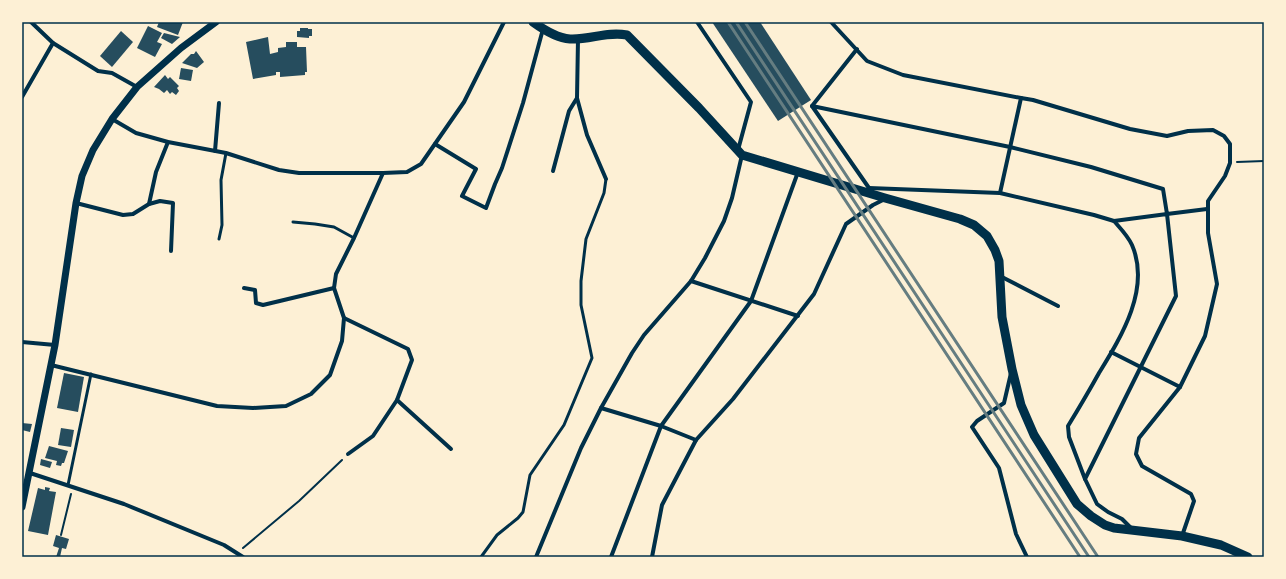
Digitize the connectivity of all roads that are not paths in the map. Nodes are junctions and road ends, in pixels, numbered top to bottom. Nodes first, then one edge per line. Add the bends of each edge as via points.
1 (31, 22) edge
2 (216, 22) edge
3 (504, 22) edge
4 (533, 22) edge
5 (697, 22) edge
6 (831, 22) edge
7 (543, 29) junction
8 (578, 38) junction
9 (53, 43) junction
10 (857, 50) junction
11 (137, 87) junction
12 (22, 97) edge
13 (577, 98) junction
14 (1021, 98) junction
15 (219, 103) dead end
16 (812, 106) junction
17 (112, 119) junction
18 (168, 142) junction
19 (435, 144) junction
20 (1010, 147) junction
21 (215, 151) junction
22 (740, 152) junction
23 (226, 153) junction
24 (553, 171) dead end
25 (798, 172) junction
26 (383, 173) junction
27 (606, 179) joint
28 (871, 191) junction
29 (1000, 193) junction
30 (885, 198) junction
31 (76, 203) junction
32 (149, 204) junction
33 (1207, 209) junction
34 (1167, 214) junction
35 (1114, 221) junction
36 (293, 222) dead end
37 (354, 238) junction
38 (219, 239) dead end
39 (171, 251) dead end
40 (1000, 276) junction
41 (691, 281) junction
42 (244, 288) dead end
43 (334, 288) junction
44 (751, 301) junction
45 (1058, 306) dead end
46 (798, 316) junction
47 (344, 318) junction
48 (22, 342) edge
49 (55, 345) junction
50 (1111, 352) junction
51 (51, 365) junction
52 (1141, 367) junction
53 (1012, 369) junction
54 (91, 374) junction
55 (1180, 387) junction
56 (398, 400) junction
57 (601, 408) junction
58 (661, 426) junction
59 (696, 440) junction
60 (450, 449) dead end
61 (348, 454) road end
62 (30, 473) junction
63 (1085, 479) junction
64 (68, 485) junction
65 (22, 503) edge
66 (1133, 530) junction
67 (1182, 536) junction
68 (243, 557) edge
69 (481, 557) edge
70 (536, 557) edge
71 (611, 557) edge
72 (652, 557) edge
73 (1027, 557) edge
74 (1248, 557) edge

1 - 9 street
2 - 11 street via 181,48
3 - 19 street via 464,102
4 - 7 main road
5 - 22 street via 751,102
6 - 10 street
7 - 8 main road via 561,37
7 - 19 street via 523,103 486,208 462,196 476,169
8 - 13 street
8 - 22 main road via 601,34 627,35
9 - 11 street via 98,71 112,73
9 - 12 street
10 - 14 street via 867,61 903,75
10 - 16 street
11 - 17 street
13 - 24 street via 569,111
13 - 27 street via 587,135
14 - 20 street
14 - 33 street via 1130,130 1166,136 1188,131 1213,130 1224,136 1230,144 1230,162 1225,176 1208,200
15 - 21 street
16 - 20 street
16 - 28 street
17 - 18 street via 136,133
17 - 31 street via 93,150 82,176
18 - 21 street
18 - 32 street via 156,172
19 - 26 street via 421,164 407,172
20 - 29 street
20 - 34 street via 1091,167 1163,189
21 - 23 street
22 - 25 main road
22 - 41 street via 732,198 724,221
23 - 26 street via 279,170 299,173
23 - 38 lane via 221,180 222,225
25 - 28 main road
25 - 44 street
26 - 37 street
27 - 69 lane via 604,193 586,239 581,280 581,305 592,358 564,425 530,475 523,512 497,535
28 - 29 street
28 - 30 main road
29 - 35 street
30 - 40 main road via 974,225 987,236 996,250
30 - 46 street via 846,224 814,294
31 - 32 street via 123,215 133,214
31 - 49 street
32 - 39 street via 160,201 173,203
33 - 34 street
33 - 55 street via 1208,233 1217,284 1205,336
34 - 35 street
34 - 52 street via 1176,296
35 - 50 street via 1125,232 1132,245 1138,270 1136,295 1128,320
36 - 37 lane via 334,227
37 - 43 street via 336,274
40 - 45 street
40 - 53 main road via 1002,317
41 - 44 street
41 - 57 street via 644,335
42 - 43 street via 255,290 256,304 264,305
43 - 47 street
44 - 46 street
44 - 58 street
46 - 59 street via 733,399
47 - 54 street via 342,341 330,375 311,394 286,406 217,406
47 - 56 street via 408,349 412,360
48 - 49 street
49 - 51 street
50 - 52 street
50 - 63 street via 1068,426 1069,437
51 - 54 street
51 - 62 street
52 - 55 street
52 - 63 street
53 - 66 main road via 1021,405 1034,435 1077,504 1105,525
53 - 73 street via 1004,403 972,427 999,468 1016,534
54 - 64 lane
55 - 67 street via 1139,438 1136,454 1142,466 1191,494 1194,501
56 - 60 street
56 - 61 street via 373,436
57 - 58 street
57 - 70 street via 581,448
58 - 59 street
58 - 71 street
59 - 72 street via 662,505
62 - 64 street
62 - 65 street
63 - 66 street via 1097,504 1122,519
64 - 68 street via 124,504 224,545
66 - 67 main road
67 - 74 main road via 1221,545

